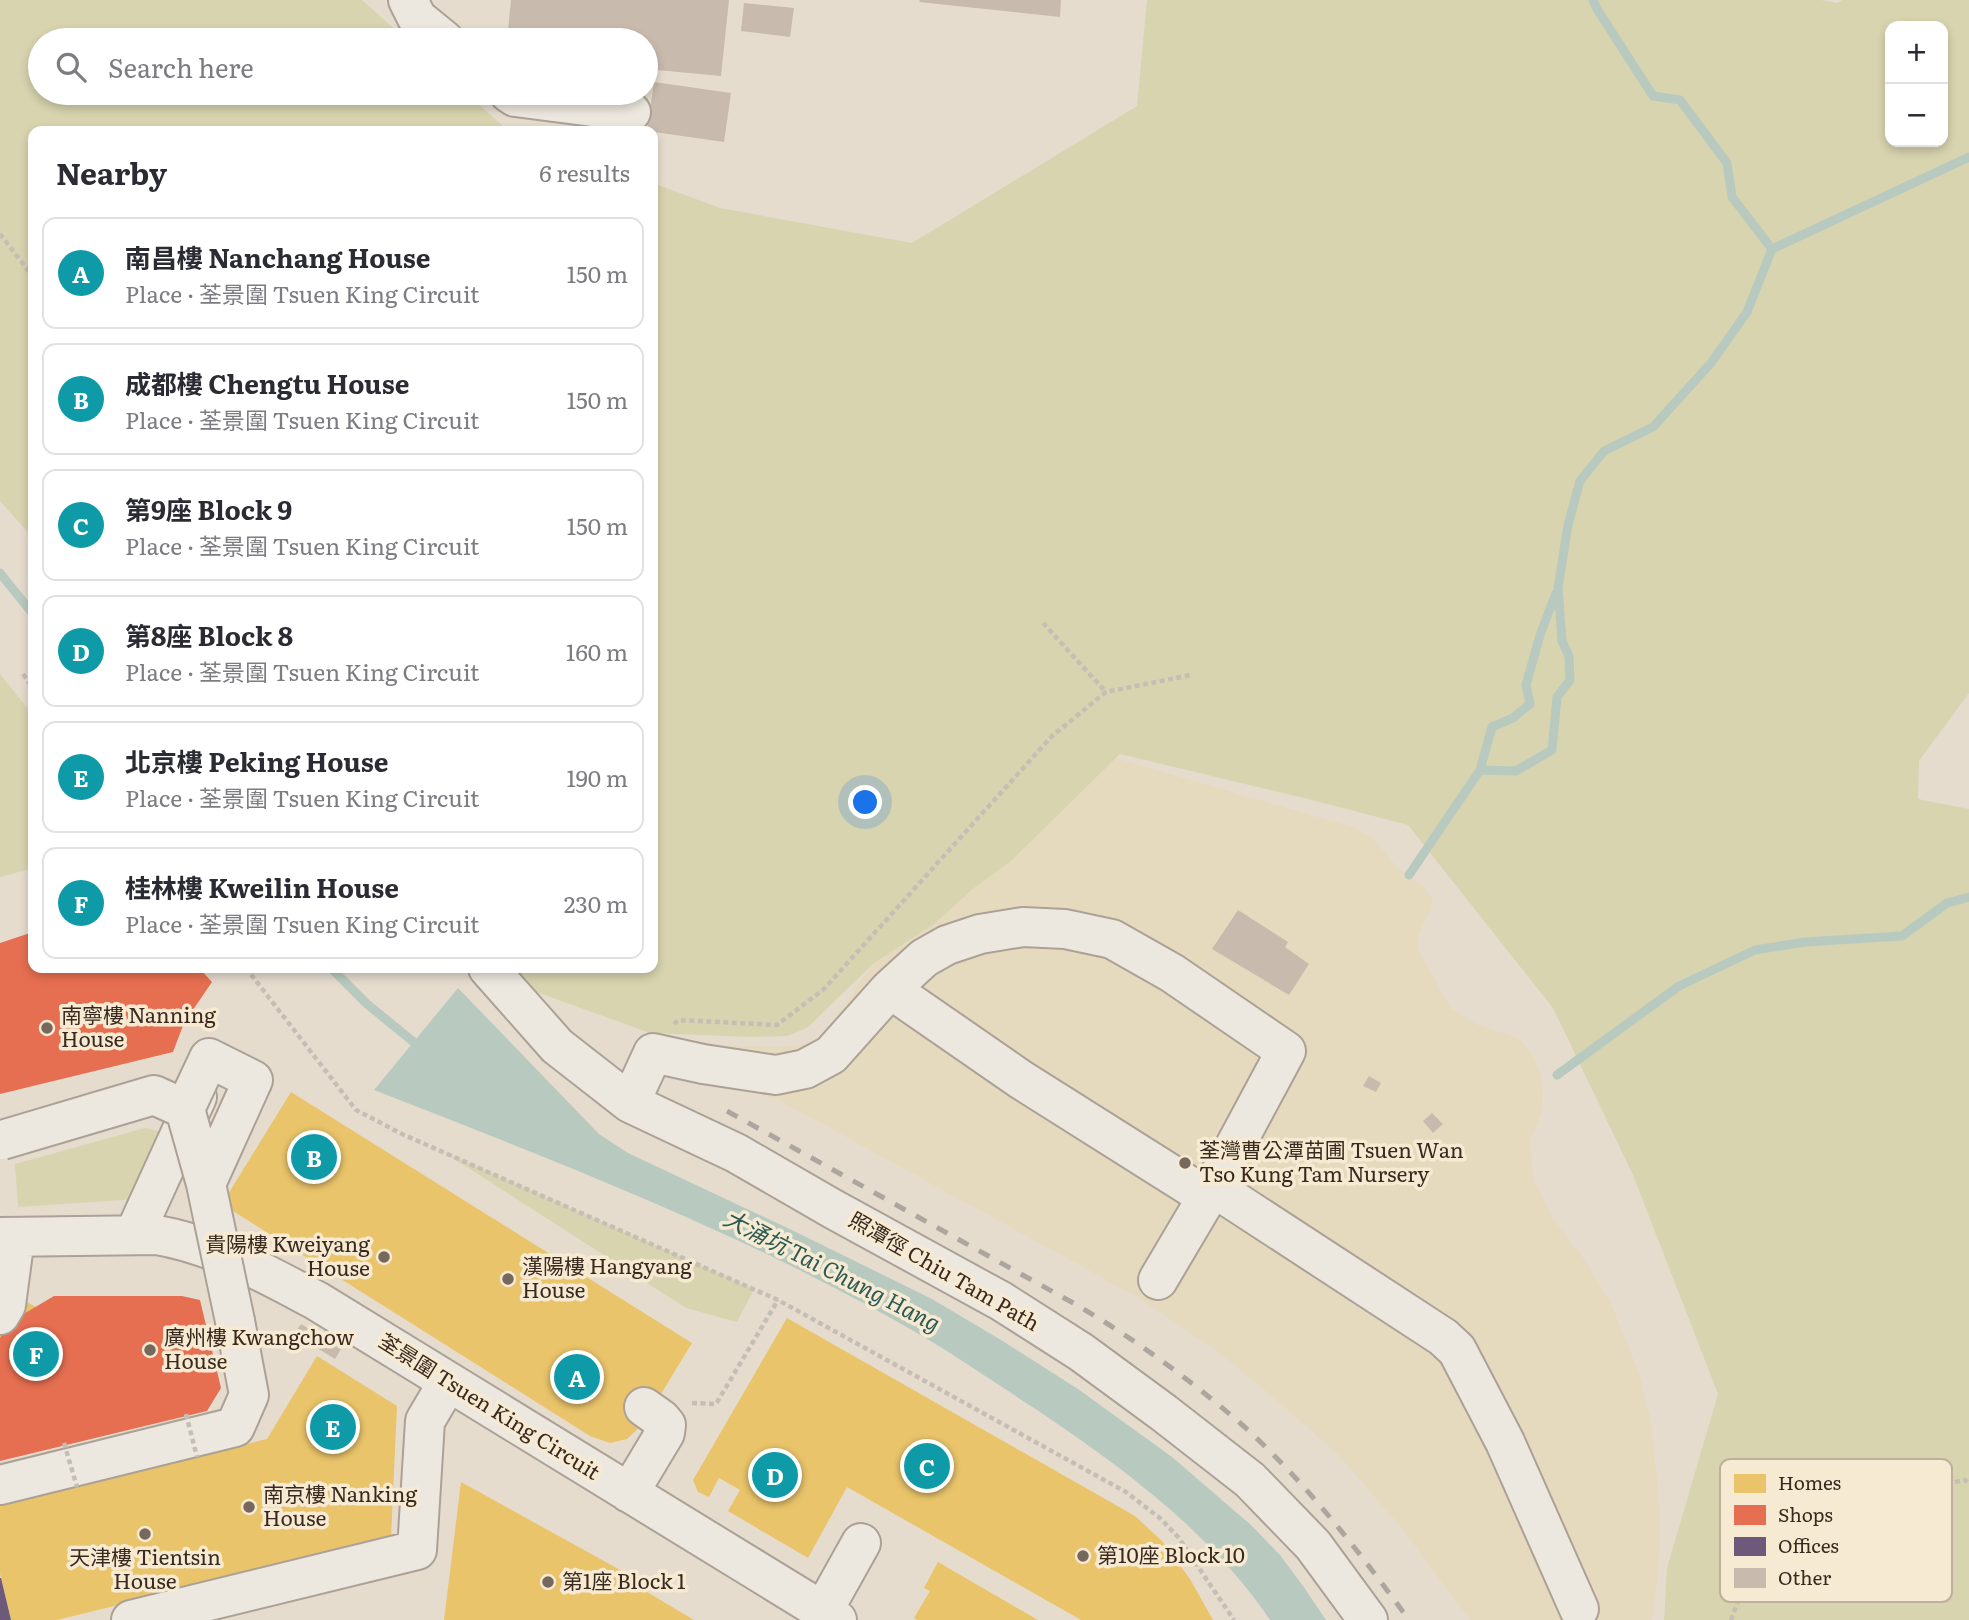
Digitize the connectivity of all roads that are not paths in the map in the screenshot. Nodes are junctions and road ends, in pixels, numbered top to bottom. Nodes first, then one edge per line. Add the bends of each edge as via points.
1 (408, 0) edge
2 (429, 28) edge
3 (577, 105) edge
4 (631, 112) dead end
5 (492, 973) edge
6 (890, 989) junction
7 (197, 1084) junction
8 (630, 1103) junction
9 (1, 1142) edge
10 (206, 1184) junction
11 (1210, 1192) junction
12 (134, 1235) junction
13 (7, 1237) edge
14 (200, 1245) junction
15 (276, 1279) junction
16 (1158, 1280) dead end
17 (0, 1315) edge
18 (246, 1318) junction
19 (448, 1382) junction
20 (644, 1408) dead end
21 (0, 1485) edge
22 (629, 1493) junction
23 (861, 1542) dead end
24 (1579, 1609) dead end
25 (830, 1616) edge
26 (131, 1620) edge
27 (1368, 1620) edge

1 - 2 street via 417,18
3 - 4 street
5 - 8 street, 照潭徑 Chiu Tam Path via 556,1046
6 - 8 street via 831,1055 804,1069 776,1075 653,1052
6 - 11 street via 1020,1079
6 - 11 street via 924,958 947,945 1023,927 1065,929 1112,939 1172,973 1286,1051
7 - 9 street, bridge
7 - 10 street, bridge
7 - 10 street, bridge via 245,1098
8 - 27 street, 照潭徑 Chiu Tam Path via 736,1153 1001,1301 1081,1352 1250,1480 1313,1545
10 - 18 street, bridge
11 - 16 street
11 - 24 street via 1457,1350 1505,1442
12 - 13 street, 荃景圍 Tsuen King Circuit
12 - 14 street, 荃景圍 Tsuen King Circuit
12 - 14 street via 213,1063 225,1057 252,1068 258,1083 203,1201
13 - 17 street via 6,1305
14 - 15 street, 荃景圍 Tsuen King Circuit
15 - 18 street
15 - 19 street, 荃景圍 Tsuen King Circuit
18 - 21 street via 249,1395 235,1427
19 - 22 street, 荃景圍 Tsuen King Circuit
19 - 26 street via 425,1421 417,1550
20 - 22 street via 661,1419 665,1433
22 - 25 street, 荃景圍 Tsuen King Circuit
23 - 25 street

